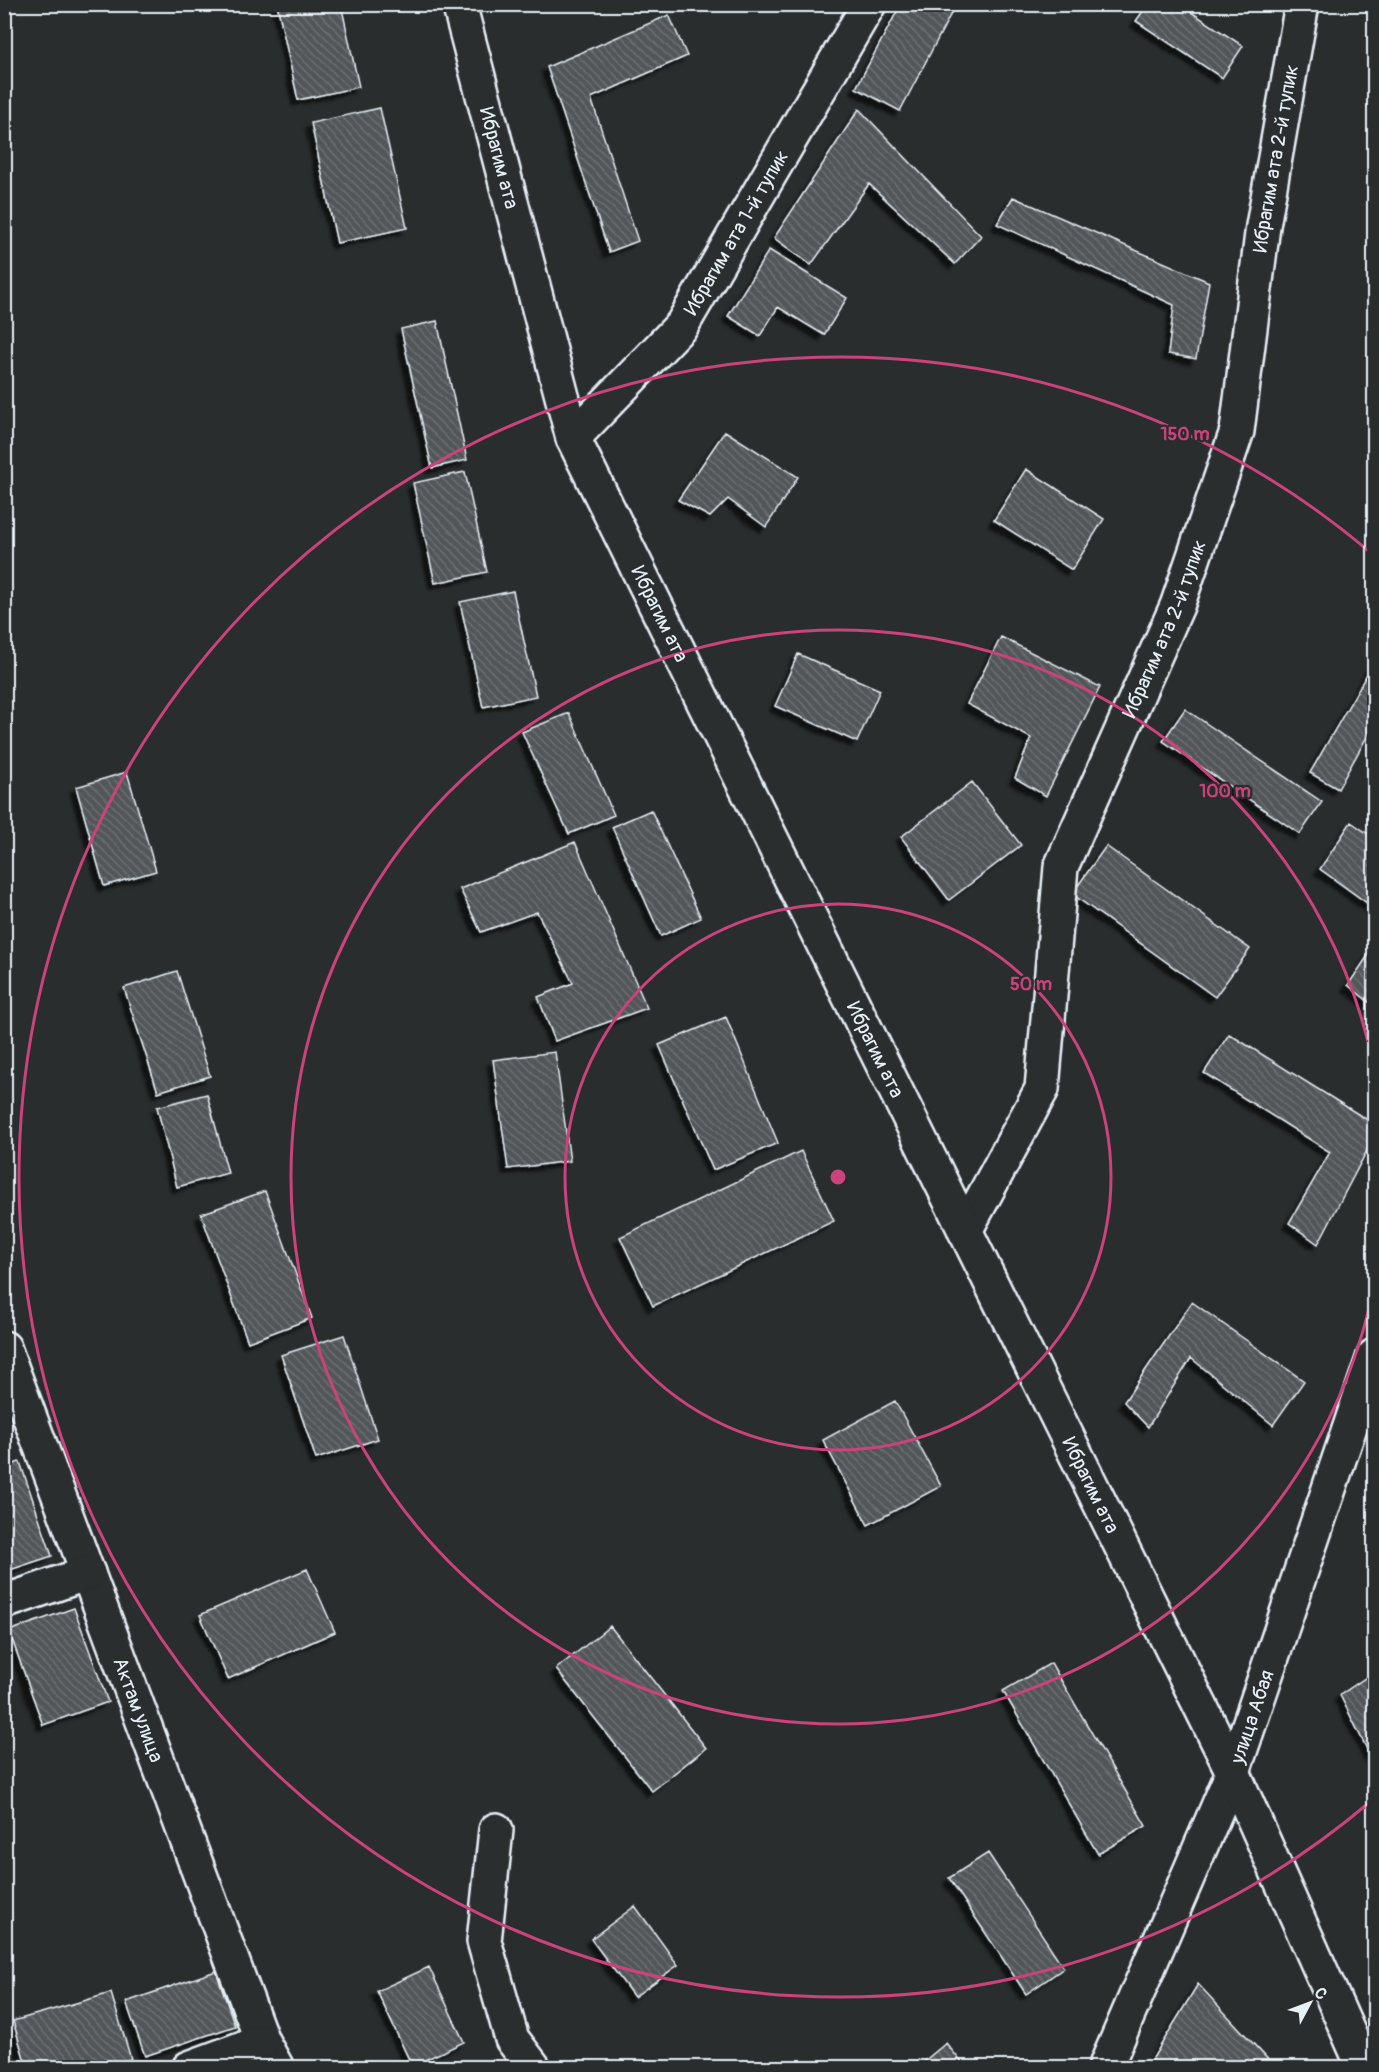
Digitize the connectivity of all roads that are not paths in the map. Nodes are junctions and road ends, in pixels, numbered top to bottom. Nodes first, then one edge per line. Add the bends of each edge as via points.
1 (459, 4) edge
2 (869, 4) edge
3 (1302, 4) edge
4 (573, 438) junction
5 (965, 1231) junction
6 (4, 1348) edge
7 (1374, 1356) edge
8 (88, 1573) junction
9 (4, 1602) edge
10 (1233, 1772) junction
11 (496, 1830) dead end
12 (270, 2054) edge
13 (189, 2067) edge
14 (534, 2067) edge
15 (1105, 2067) edge
16 (1364, 2067) edge

1 - 4 street, Ибрагим ата
2 - 4 street, Ибрагим ата 1-й тупик via 682,325
3 - 5 street, Ибрагим ата 2-й тупик via 1263,226 1237,431 1177,606 1061,867 1042,1089
4 - 5 street, Ибрагим ата
5 - 10 street, Ибрагим ата
6 - 8 street, Актам улица
7 - 10 street, улица Абая
8 - 9 street
8 - 12 street, Актам улица
10 - 15 street, улица Абая
10 - 16 street, Ибрагим ата
11 - 14 street via 484,1941 512,2039
12 - 13 street

